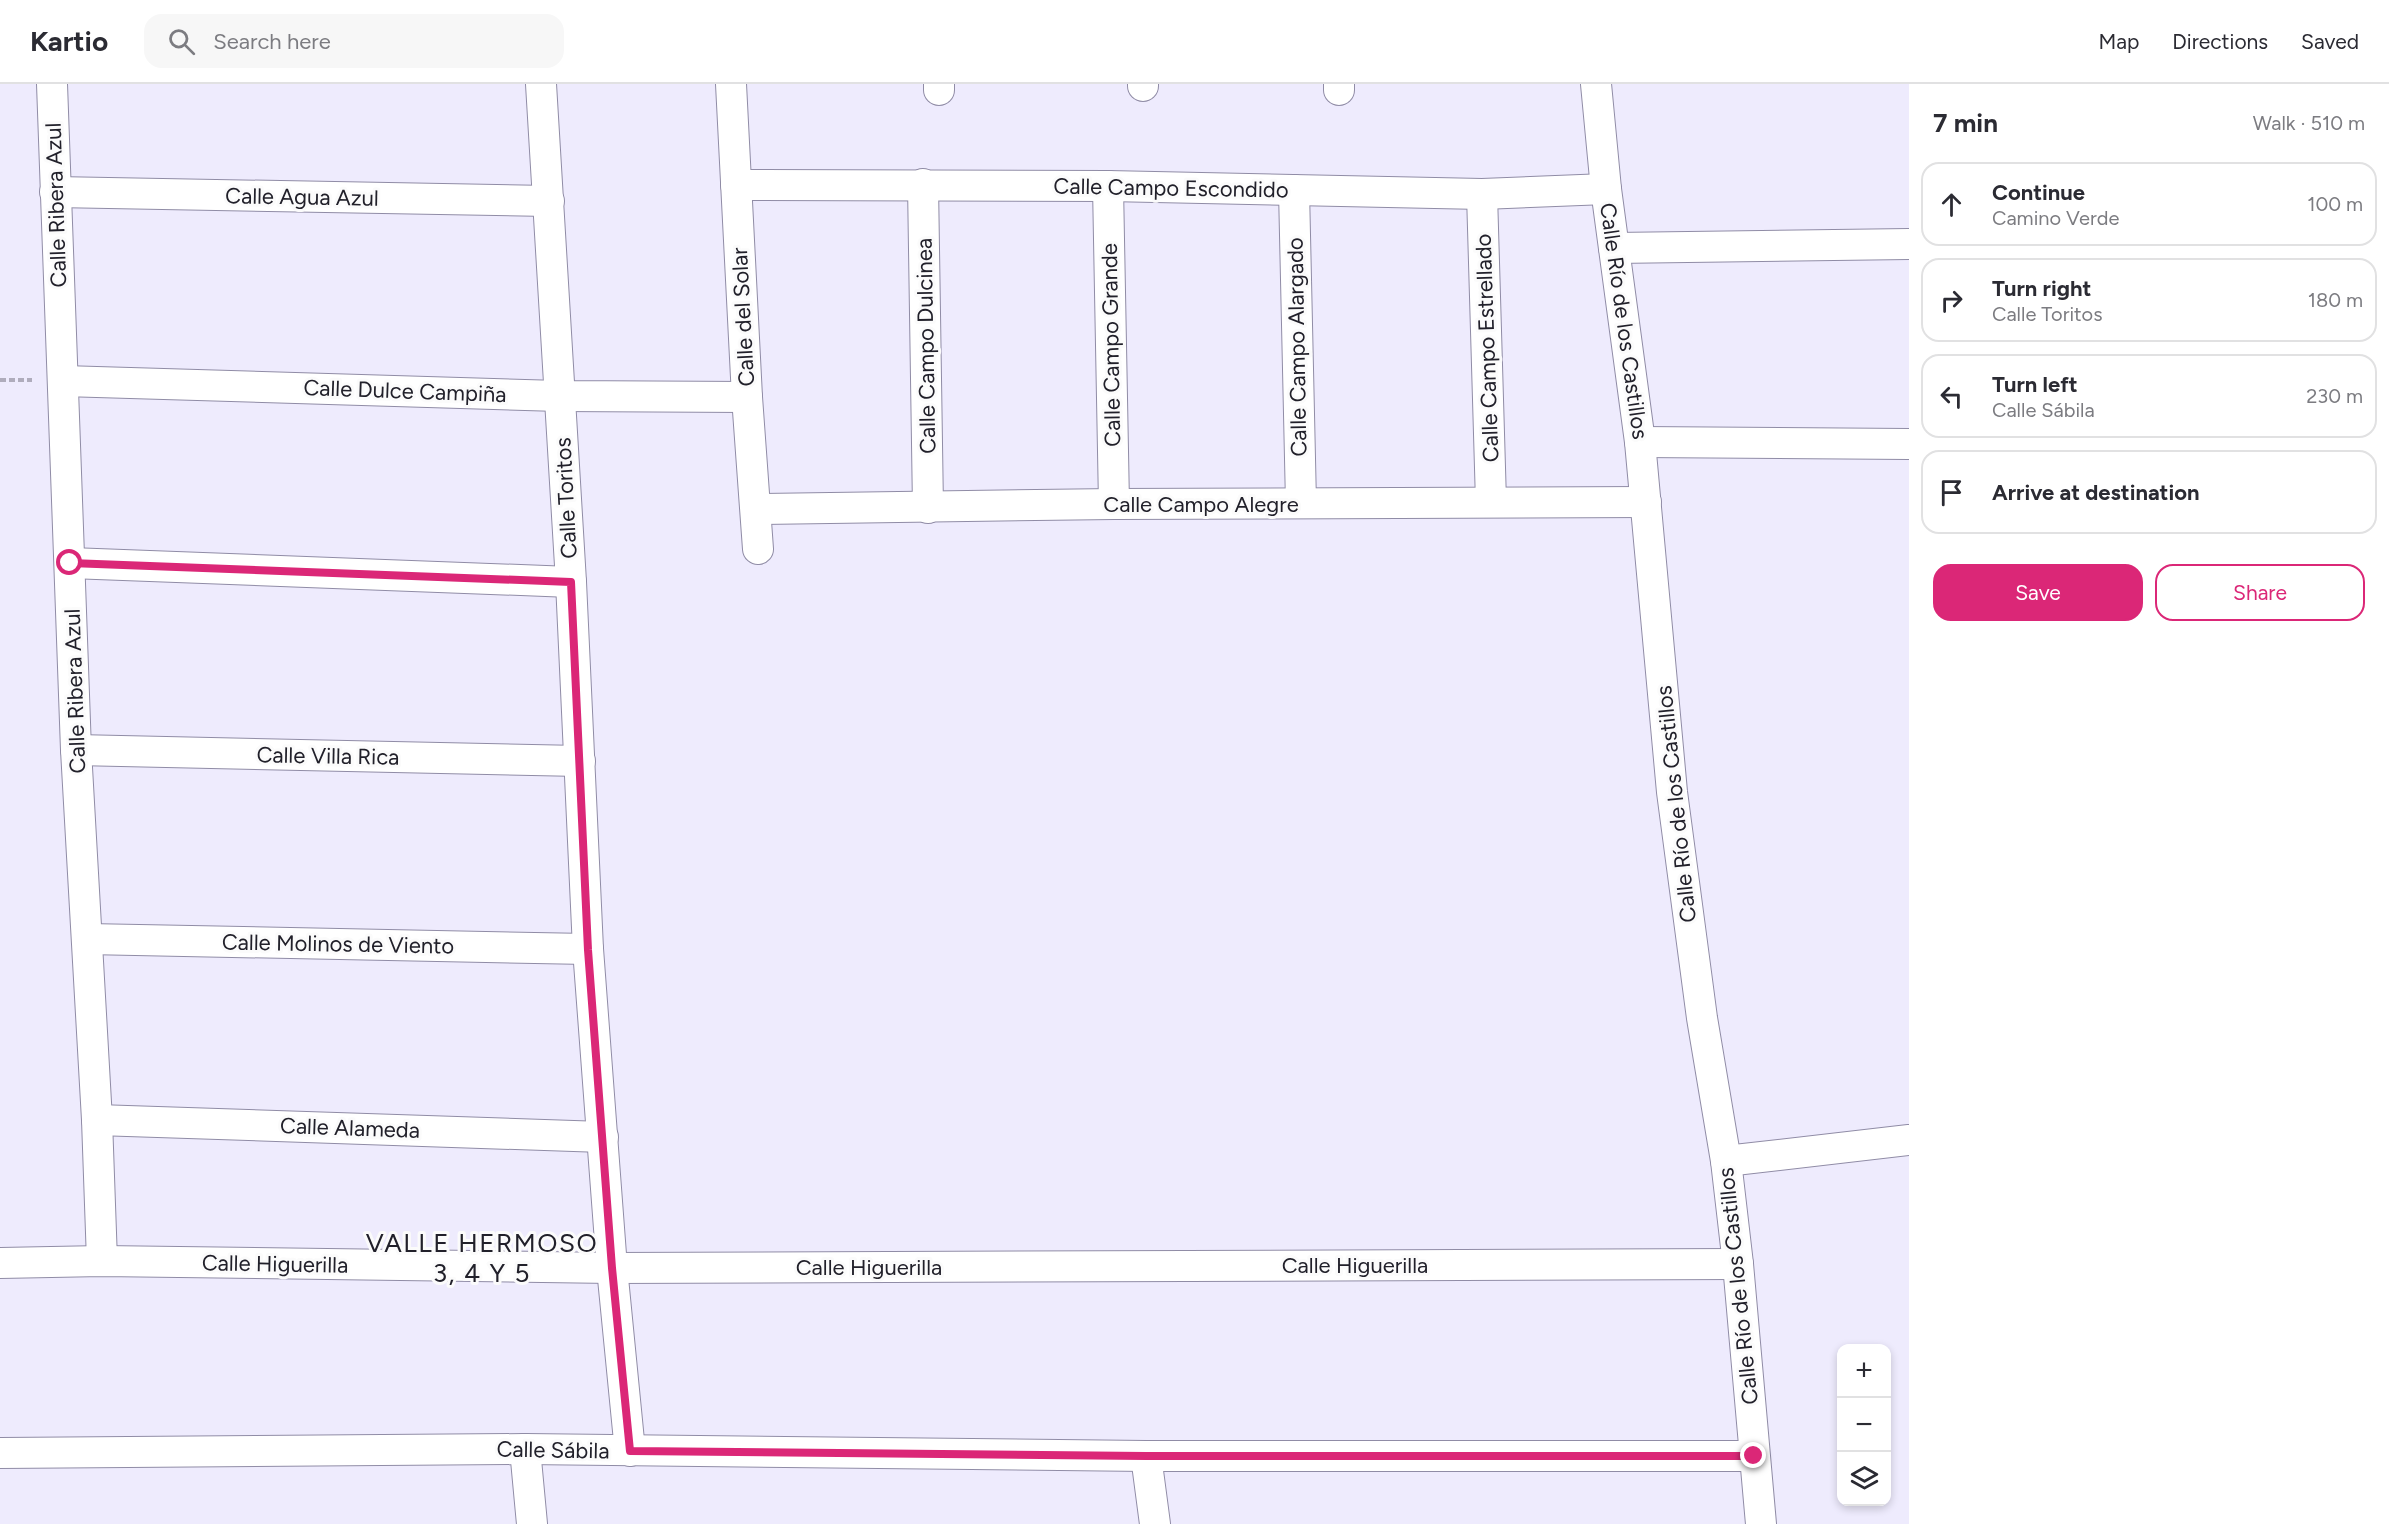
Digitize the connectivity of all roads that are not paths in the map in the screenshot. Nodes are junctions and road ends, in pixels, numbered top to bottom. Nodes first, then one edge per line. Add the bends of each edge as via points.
1 (52, 84) edge
2 (541, 84) edge
3 (731, 84) edge
4 (1596, 84) edge
5 (923, 184) junction
6 (736, 185) junction
7 (1108, 186) junction
8 (1606, 189) junction
9 (1294, 190) junction
10 (55, 192) junction
11 (1482, 194) junction
12 (549, 201) junction
13 (1909, 244) edge
14 (1614, 248) junction
15 (63, 381) junction
16 (560, 396) junction
17 (747, 397) junction
18 (1640, 442) junction
19 (1909, 444) edge
20 (1491, 502) junction
21 (1646, 502) junction
22 (1301, 503) junction
23 (1114, 504) junction
24 (928, 508) junction
25 (756, 509) junction
26 (759, 549) dead end
27 (70, 563) junction
28 (571, 582) junction
29 (76, 750) junction
30 (580, 761) junction
31 (87, 939) junction
32 (588, 950) junction
33 (97, 1120) junction
34 (603, 1137) junction
35 (1909, 1140) edge
36 (1726, 1161) junction
37 (102, 1261) junction
38 (0, 1263) edge
39 (1738, 1264) junction
40 (612, 1268) junction
41 (525, 1449) junction
42 (630, 1451) junction
43 (0, 1452) edge
44 (1146, 1456) junction
45 (1754, 1456) junction
46 (532, 1524) edge
47 (1155, 1524) edge
48 (1761, 1524) edge

1 - 10 street, Calle Ribera Azul
2 - 12 street, Calle Toritos
3 - 6 street, Calle del Solar
4 - 8 street, Calle Río de los Castillos
5 - 6 street, Calle Campo Escondido
5 - 7 street, Calle Campo Escondido
5 - 24 street, Calle Campo Dulcinea
6 - 17 street, Calle del Solar
7 - 9 street, Calle Campo Escondido
7 - 23 street, Calle Campo Grande
8 - 11 street, Calle Campo Escondido
8 - 14 street, Calle Río de los Castillos
9 - 11 street, Calle Campo Escondido
9 - 22 street, Calle Campo Alargado
10 - 12 street, Calle Agua Azul
10 - 15 street, Calle Ribera Azul
11 - 20 street, Calle Campo Estrellado
12 - 16 street, Calle Toritos
13 - 14 street
14 - 18 street, Calle Río de los Castillos
15 - 16 street, Calle Dulce Campiña
15 - 27 street, Calle Ribera Azul
16 - 17 street, Calle Dulce Campiña
16 - 28 street, Calle Toritos
17 - 25 street, Calle del Solar
18 - 19 street
18 - 21 street, Calle Río de los Castillos
20 - 21 street, Calle Campo Alegre
20 - 22 street, Calle Campo Alegre
21 - 36 street, Calle Río de los Castillos via 1672,792 1702,1018
22 - 23 street, Calle Campo Alegre
23 - 24 street, Calle Campo Alegre
24 - 25 street, Calle Campo Alegre
25 - 26 street, Calle del Solar
27 - 28 street
27 - 29 street, Calle Ribera Azul
28 - 30 street, Calle Toritos
29 - 30 street, Calle Villa Rica
29 - 31 street, Calle Ribera Azul
30 - 32 street, Calle Toritos
31 - 32 street, Calle Molinos de Viento
31 - 33 street, Calle Ribera Azul
32 - 34 street, Calle Toritos
33 - 34 street, Calle Alameda
33 - 37 street, Calle Ribera Azul
34 - 40 street, Calle Toritos
35 - 36 street
36 - 39 street, Calle Río de los Castillos
37 - 38 street, Calle Higuerilla
37 - 40 street, Calle Higuerilla
39 - 40 street, Calle Higuerilla
39 - 45 street, Calle Río de los Castillos
40 - 42 street, Calle Toritos
41 - 42 street, Calle Sábila
41 - 43 street, Calle Sábila
41 - 46 street
42 - 44 street, Calle Sábila
44 - 45 street, Calle Sábila
44 - 47 street
45 - 48 street, Calle Río de los Castillos

